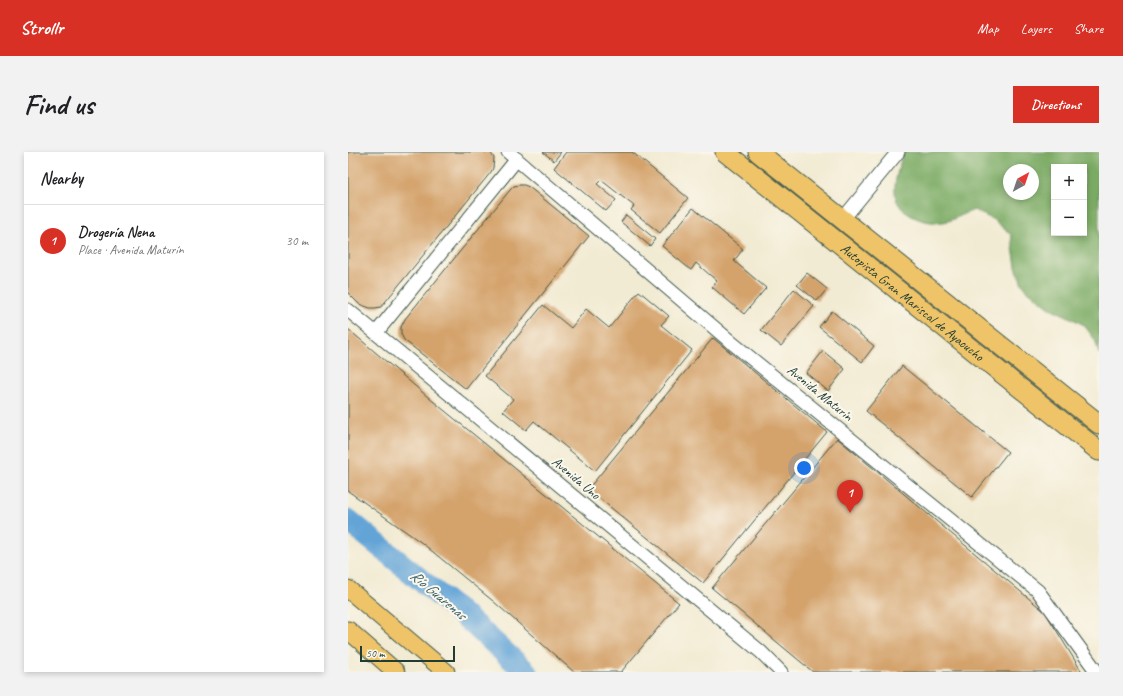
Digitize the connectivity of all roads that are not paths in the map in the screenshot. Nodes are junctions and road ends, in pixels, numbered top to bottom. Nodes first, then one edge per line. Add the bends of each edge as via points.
1 (725, 152) edge
2 (758, 152) edge
3 (898, 152) edge
4 (512, 156) edge
5 (842, 220) junction
6 (348, 310) edge
7 (376, 332) junction
8 (1099, 424) edge
9 (1099, 451) edge
10 (348, 589) edge
11 (348, 630) edge
12 (396, 672) edge
13 (446, 672) edge
14 (782, 672) edge
15 (1097, 672) edge

1 - 9 highway, Autopista Gran Mariscal de Ayacucho
2 - 5 highway, Autopista Gran Mariscal de Ayacucho
3 - 5 street
4 - 7 street
4 - 15 street, Avenida Maturín via 731,342 1038,591
5 - 8 highway, Autopista Gran Mariscal de Ayacucho
6 - 7 street, Avenida Uno
7 - 14 street, Avenida Uno
10 - 13 main road
11 - 12 main road

